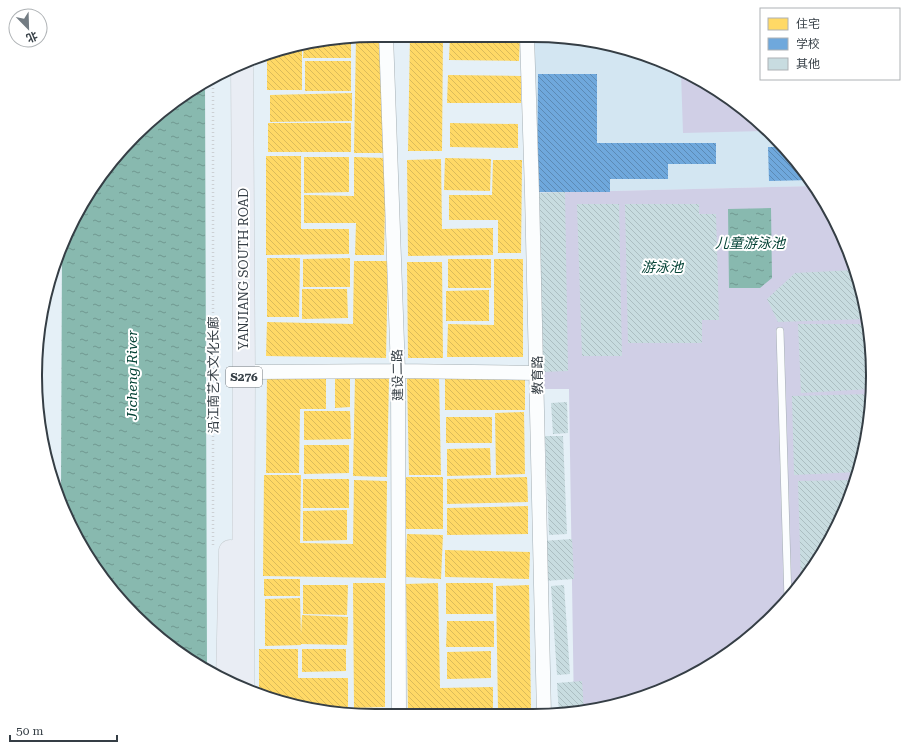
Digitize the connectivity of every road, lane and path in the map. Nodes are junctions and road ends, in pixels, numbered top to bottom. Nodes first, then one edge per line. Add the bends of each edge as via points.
1 (386, 42) edge
2 (527, 42) edge
3 (242, 70) edge
4 (226, 77) edge
5 (213, 85) edge
6 (780, 331) dead end
7 (398, 371) junction
8 (244, 372) junction
9 (536, 373) junction
10 (213, 546) dead end
11 (788, 590) edge
12 (227, 674) edge
13 (243, 682) edge
14 (544, 708) edge
15 (399, 709) edge

1 - 7 street, 建设二路
2 - 9 street, 教育路
3 - 8 main road, YANJIANG SOUTH ROAD / S276
4 - 12 main road, YANJIANG SOUTH ROAD / S276 via 231,182 232,518 228,575
5 - 10 path, 沿江南艺术文化长廊
6 - 11 lane
7 - 8 street
7 - 9 street
7 - 15 street, 建设二路
8 - 13 main road, YANJIANG SOUTH ROAD / S276
9 - 14 street, 教育路

